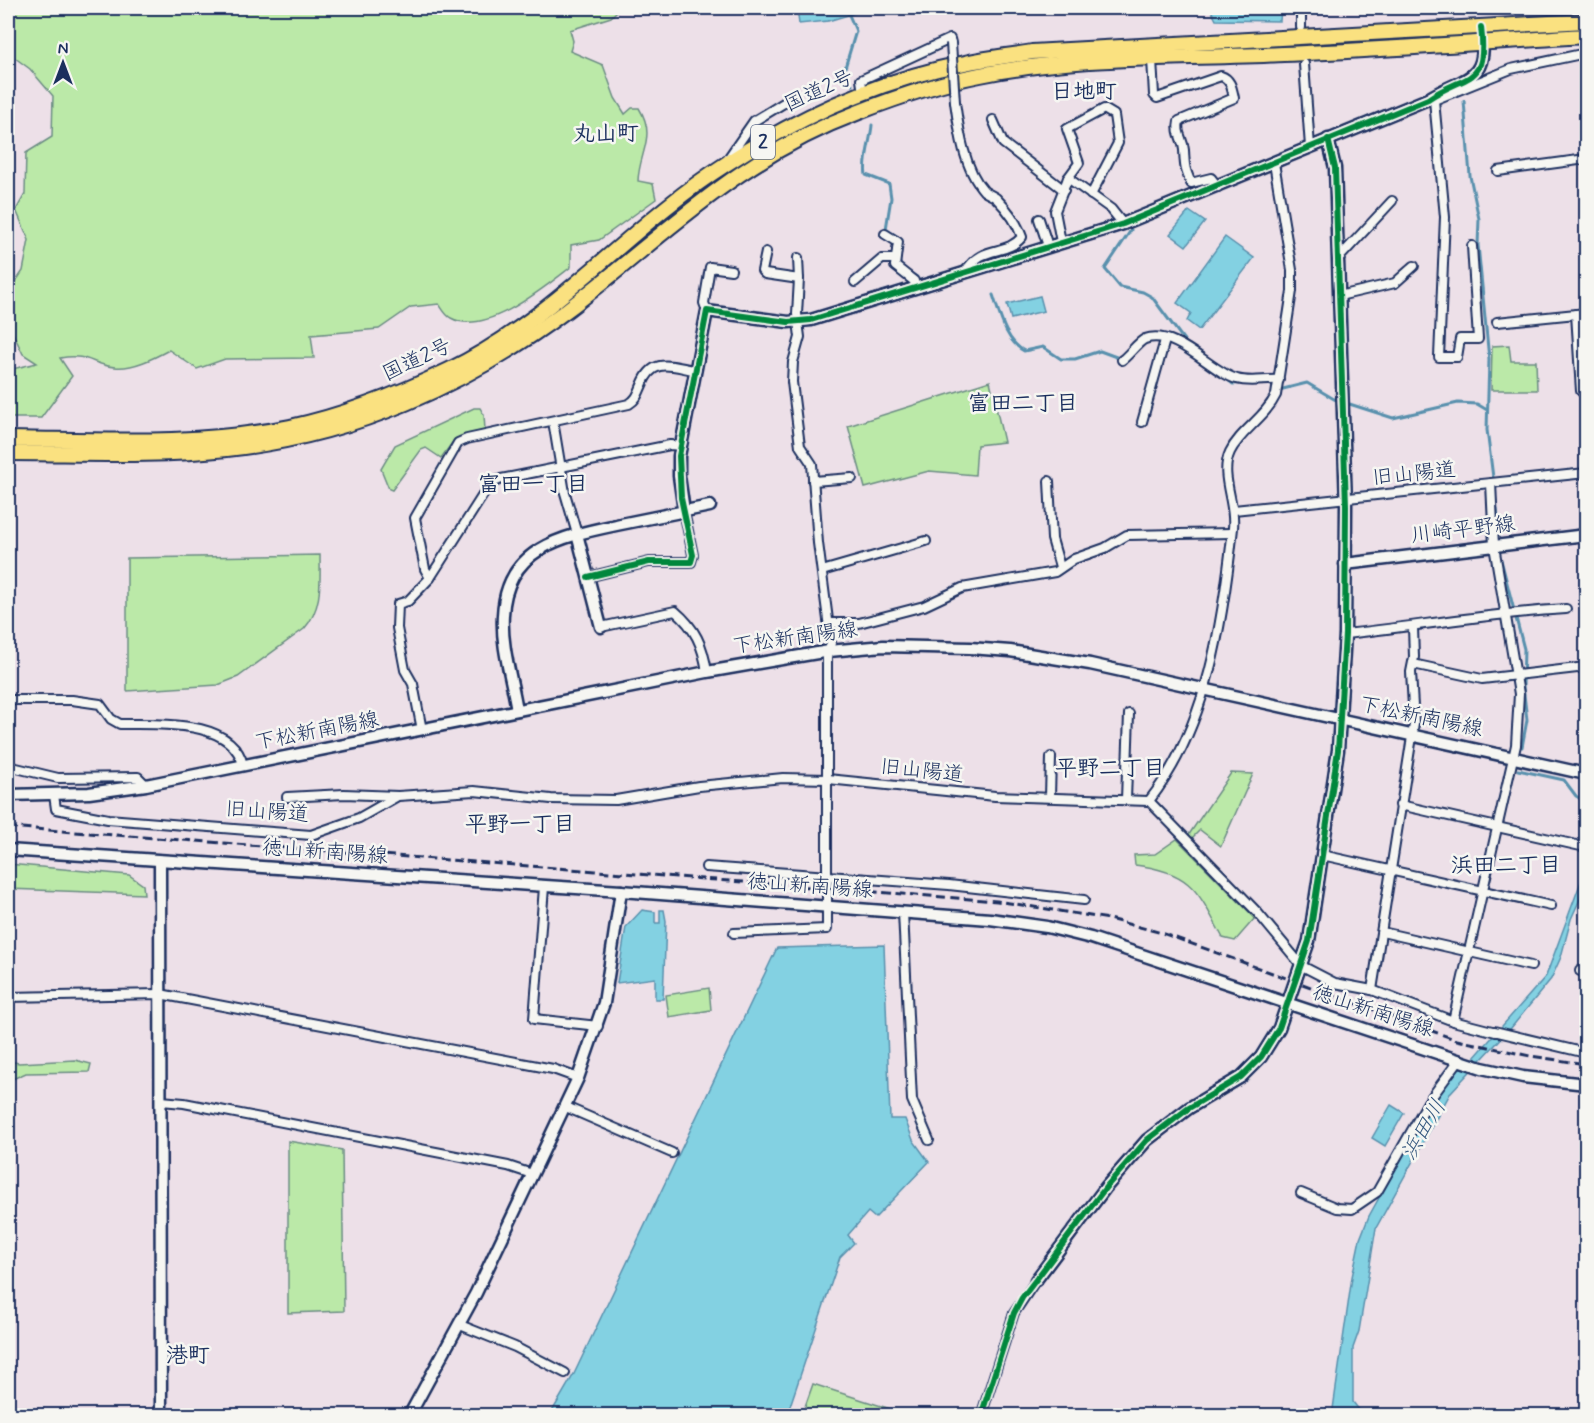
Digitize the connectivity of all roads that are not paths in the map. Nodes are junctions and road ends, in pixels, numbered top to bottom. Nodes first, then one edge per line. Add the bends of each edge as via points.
1 (1300, 8) edge
2 (1587, 21) edge
3 (1301, 27) dead end
4 (1481, 27) junction
5 (1587, 36) edge
6 (1482, 42) junction
7 (1587, 53) edge
8 (1152, 59) junction
9 (1304, 64) dead end
10 (863, 93) junction
11 (792, 98) dead end
12 (1431, 100) junction
13 (993, 120) dead end
14 (1328, 140) junction
15 (1310, 147) junction
16 (1587, 159) edge
17 (1274, 163) junction
18 (725, 164) junction
19 (1497, 171) dead end
20 (1068, 178) junction
21 (1218, 187) junction
22 (1064, 190) junction
23 (1091, 195) junction
24 (1392, 201) dead end
25 (1039, 219) dead end
26 (1123, 224) junction
27 (885, 234) dead end
28 (1061, 242) junction
29 (1048, 246) junction
30 (1472, 246) dead end
31 (766, 252) dead end
32 (798, 258) dead end
33 (894, 259) junction
34 (1338, 260) junction
35 (1414, 266) dead end
36 (731, 270) dead end
37 (965, 272) junction
38 (799, 279) junction
39 (855, 282) dead end
40 (915, 287) junction
41 (1339, 296) junction
42 (707, 310) junction
43 (1587, 313) edge
44 (1576, 314) junction
45 (800, 322) junction
46 (1497, 322) dead end
47 (1165, 340) junction
48 (1122, 360) dead end
49 (694, 370) junction
50 (1279, 380) junction
51 (1587, 394) edge
52 (553, 421) junction
53 (1142, 422) dead end
54 (8, 439) edge
55 (681, 446) junction
56 (8, 453) edge
57 (561, 466) junction
58 (1587, 473) edge
59 (852, 478) dead end
60 (813, 481) junction
61 (1049, 481) dead end
62 (1491, 483) junction
63 (1345, 499) junction
64 (710, 506) dead end
65 (1234, 510) junction
66 (684, 511) junction
67 (1233, 533) junction
68 (577, 534) junction
69 (1587, 535) edge
70 (926, 541) dead end
71 (1494, 546) junction
72 (1345, 564) junction
73 (1060, 567) junction
74 (822, 571) junction
75 (588, 577) junction
76 (430, 578) junction
77 (1566, 609) dead end
78 (1506, 613) junction
79 (829, 623) junction
80 (601, 627) joint
81 (1413, 627) junction
82 (1345, 634) junction
83 (829, 651) junction
84 (1413, 664) junction
85 (1587, 667) edge
86 (707, 672) junction
87 (1520, 674) junction
88 (1203, 690) junction
89 (8, 700) edge
90 (517, 710) junction
91 (1129, 714) dead end
92 (1340, 721) junction
93 (422, 730) junction
94 (1412, 734) junction
95 (1511, 756) junction
96 (1051, 758) dead end
97 (243, 765) junction
98 (8, 766) edge
99 (1587, 774) edge
100 (828, 779) junction
101 (146, 785) junction
102 (8, 795) edge
103 (54, 795) junction
104 (287, 796) dead end
105 (398, 796) junction
106 (1050, 797) junction
107 (1126, 800) junction
108 (1149, 801) junction
109 (1400, 805) junction
110 (1496, 828) junction
111 (1585, 847) edge
112 (8, 850) edge
113 (1322, 855) junction
114 (160, 861) junction
115 (706, 867) dead end
116 (1390, 871) junction
117 (829, 877) junction
118 (544, 887) junction
119 (1484, 889) junction
120 (621, 891) junction
121 (1084, 900) dead end
122 (1551, 906) dead end
123 (827, 907) junction
124 (903, 912) junction
125 (1382, 932) junction
126 (734, 933) dead end
127 (1469, 953) junction
128 (1302, 966) junction
129 (1531, 966) dead end
130 (1372, 990) junction
131 (160, 994) junction
132 (8, 997) edge
133 (1289, 1003) junction
134 (1453, 1021) junction
135 (598, 1026) junction
136 (1587, 1053) edge
137 (1461, 1061) junction
138 (578, 1078) junction
139 (1587, 1083) edge
140 (161, 1101) junction
141 (566, 1107) junction
142 (929, 1140) dead end
143 (672, 1153) dead end
144 (532, 1174) junction
145 (1301, 1193) dead end
146 (1036, 1280) joint
147 (460, 1325) junction
148 (565, 1373) dead end
149 (161, 1416) edge
150 (409, 1416) edge
151 (981, 1416) edge

1 - 3 street
2 - 4 highway, 国道2号 / 2
4 - 6 street
4 - 10 highway, 国道2号 / 2 via 1032,52 965,63
5 - 6 highway, 国道2号 / 2
6 - 8 highway, 国道2号 / 2
6 - 12 street via 1484,56 1479,71 1440,90
7 - 12 street via 1511,69
8 - 21 street via 1157,98 1221,76 1231,84 1234,98 1179,121 1177,131 1184,149 1182,163 1191,183 1211,177
8 - 56 highway, 国道2号 / 2 via 1034,66 978,75 923,89 813,131 772,151 714,191 519,345 394,410 303,436 230,449 162,454
9 - 15 street
10 - 18 highway, 国道2号 / 2 via 811,115
10 - 37 street, bridge via 861,80 950,39 962,140 979,182 1018,224 1022,237 1017,243 974,258
11 - 18 street via 754,121
12 - 14 street
12 - 30 street via 1445,217 1439,357 1457,357 1460,339 1478,339
13 - 22 street via 1002,143
14 - 15 street
14 - 34 street via 1335,168
15 - 17 street
16 - 19 street
17 - 21 street
17 - 50 street via 1292,270
18 - 54 highway, 国道2号 / 2 via 561,299 452,368 390,396 289,427 227,436 162,440
20 - 22 street
20 - 23 street
20 - 23 street via 1079,163 1066,129 1104,109 1114,115 1118,143
21 - 26 street
22 - 28 street via 1055,218
23 - 26 street via 1111,209
24 - 34 street
25 - 29 street
26 - 28 street
27 - 33 street via 898,242
28 - 29 street
29 - 37 street
31 - 38 street via 762,272
32 - 38 street
33 - 39 street via 882,259
33 - 40 street via 895,266 914,281
34 - 41 street
35 - 41 street via 1395,283
36 - 42 street via 710,267 704,303
37 - 40 street
38 - 45 street
40 - 45 street
41 - 63 street
42 - 45 street
42 - 49 street
43 - 44 street
44 - 46 street
44 - 51 street via 1581,391
45 - 60 street via 792,382 801,446 812,464
47 - 48 street via 1144,339
47 - 50 street via 1193,350 1235,379
47 - 53 street
49 - 52 street via 652,367 637,399 629,404
49 - 55 street
50 - 65 street via 1271,406 1230,452 1226,474
52 - 57 street
52 - 76 street via 458,443 415,518
55 - 57 street
55 - 66 street via 679,476
57 - 68 street
57 - 76 street via 501,478 490,484
58 - 62 street, 旧山陽道
59 - 60 street
60 - 74 street
61 - 73 street via 1052,539
62 - 63 street, 旧山陽道
62 - 71 street
63 - 65 street, 旧山陽道
63 - 72 street
64 - 66 street
65 - 67 street
66 - 68 street
66 - 75 street via 693,555 690,562 649,562
67 - 73 street via 1127,535
67 - 88 street
68 - 75 street
68 - 90 street via 535,552 512,577 503,616
69 - 71 street, 川崎平野線
70 - 74 street
71 - 72 street, 川崎平野線
71 - 78 street
72 - 82 street
73 - 79 street via 1046,575 962,588 924,606 859,623
74 - 79 street
75 - 80 street
76 - 93 street via 408,600 398,604 395,615
77 - 78 street
78 - 81 street
78 - 87 street
79 - 83 street
80 - 86 street via 675,610 699,637
81 - 82 street
81 - 84 street
82 - 92 street
83 - 86 street, 下松新南陽線
83 - 88 street, 下松新南陽線 via 914,646 1010,651 1090,664
83 - 100 street
84 - 87 street via 1482,679
84 - 94 street
85 - 87 street
86 - 90 street, 下松新南陽線
87 - 95 street via 1519,719
88 - 92 street, 下松新南陽線
88 - 108 street via 1177,760
89 - 97 street via 100,704 120,724 188,726 208,731 233,746
90 - 93 street, 下松新南陽線
91 - 107 street
92 - 94 street, 下松新南陽線
92 - 113 street
93 - 97 street, 下松新南陽線
94 - 95 street, 下松新南陽線
94 - 109 street
95 - 99 street, 下松新南陽線
95 - 110 street
96 - 106 street
97 - 101 street, 下松新南陽線
98 - 101 street via 58,778 138,777
100 - 105 street, 旧山陽道 via 738,782 616,800 551,799 483,791
100 - 106 street, 旧山陽道 via 961,793
100 - 117 street
101 - 103 street, 下松新南陽線
102 - 103 street, 下松新南陽線
103 - 105 street, 旧山陽道 via 56,809 108,819 311,835 359,818
104 - 105 street
106 - 107 street, 旧山陽道
107 - 108 street, 旧山陽道
108 - 128 street via 1257,912
109 - 110 street
109 - 116 street
110 - 111 street
110 - 119 street
112 - 114 street, 徳山新南陽線
113 - 116 street
113 - 128 street
114 - 118 street, 徳山新南陽線
114 - 131 street
115 - 117 street
116 - 119 street
116 - 125 street
117 - 121 street
117 - 123 street
118 - 120 street, 徳山新南陽線
118 - 135 street via 534,1019
119 - 122 street
119 - 127 street
120 - 123 street, 徳山新南陽線
120 - 135 street
123 - 124 street, 徳山新南陽線
123 - 126 street via 827,929
124 - 133 street, 徳山新南陽線 via 990,919 1058,930
124 - 142 street via 912,1100
125 - 127 street
125 - 130 street
127 - 129 street
127 - 134 street
128 - 130 street via 1335,983
128 - 133 street
130 - 134 street
131 - 132 street
131 - 138 street via 553,1069
131 - 140 street
133 - 137 street, 徳山新南陽線
133 - 146 street via 1261,1057 1241,1077 1189,1108 1147,1140
134 - 136 street
135 - 138 street
137 - 139 street, 徳山新南陽線 via 1523,1077
137 - 145 street via 1428,1102 1377,1192 1352,1209 1337,1209
138 - 141 street
140 - 144 street via 473,1159
140 - 149 street
141 - 143 street
141 - 144 street
144 - 147 street
146 - 151 street via 1014,1313
147 - 148 street
147 - 150 street

